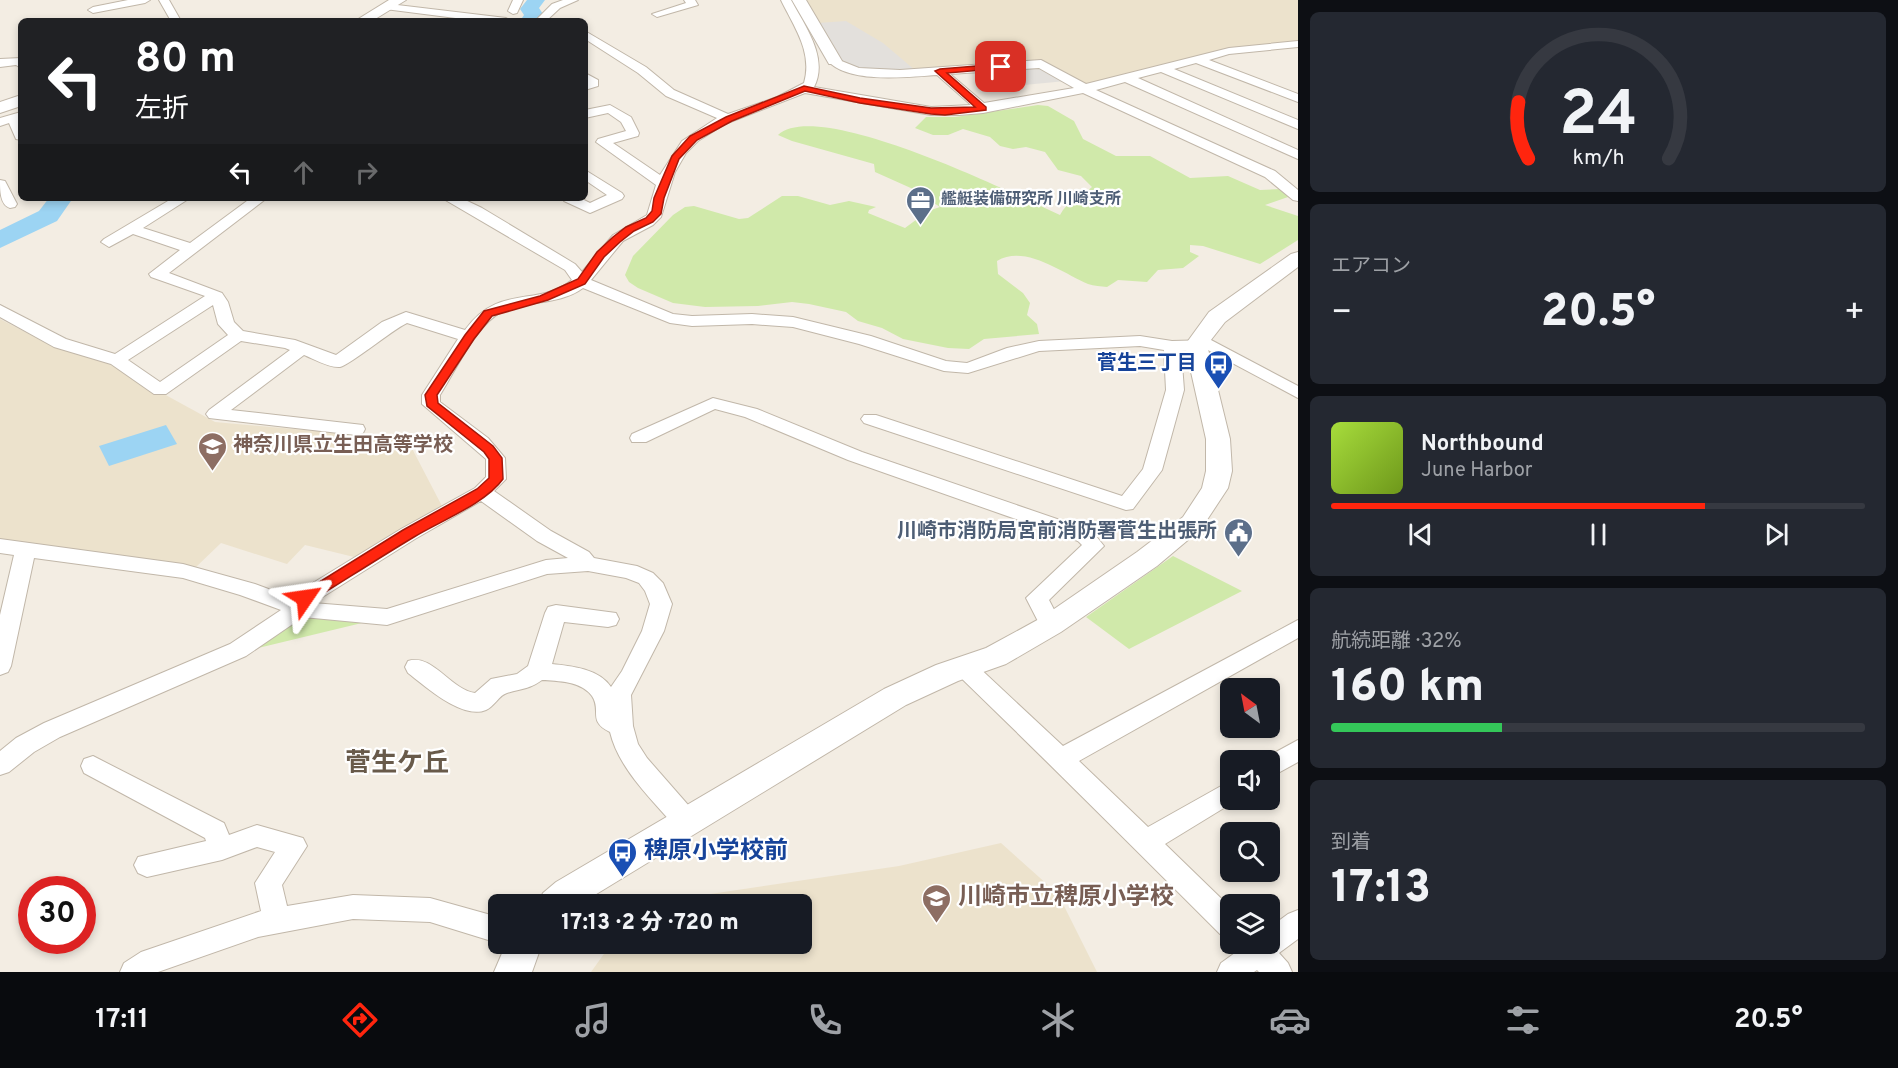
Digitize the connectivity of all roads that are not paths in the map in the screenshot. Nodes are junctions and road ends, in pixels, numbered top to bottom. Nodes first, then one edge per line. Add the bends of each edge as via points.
1 (145, 0) edge
2 (164, 0) edge
3 (518, 0) edge
4 (573, 0) edge
5 (689, 0) edge
6 (786, 0) edge
7 (800, 0) edge
8 (394, 4) edge
9 (513, 11) dead end
10 (547, 11) edge
11 (657, 14) dead end
12 (100, 18) edge
13 (174, 18) edge
14 (368, 18) edge
15 (486, 18) edge
16 (588, 36) edge
17 (1298, 44) edge
18 (1199, 60) junction
19 (834, 61) joint
20 (18, 62) edge
21 (0, 63) edge
22 (1164, 69) junction
23 (940, 71) junction
24 (1127, 78) junction
25 (1086, 88) junction
26 (804, 89) junction
27 (1298, 98) edge
28 (983, 109) junction
29 (588, 113) edge
30 (9, 116) edge
31 (729, 119) junction
32 (1298, 125) edge
33 (18, 131) edge
34 (1298, 154) edge
35 (1298, 165) edge
36 (1270, 174) junction
37 (588, 176) edge
38 (0, 184) edge
39 (664, 184) junction
40 (1298, 197) edge
41 (178, 201) edge
42 (250, 201) edge
43 (455, 201) edge
44 (575, 201) edge
45 (10, 204) dead end
46 (131, 229) junction
47 (109, 242) dead end
48 (191, 248) junction
49 (1298, 258) edge
50 (581, 281) junction
51 (216, 296) junction
52 (0, 310) edge
53 (238, 335) junction
54 (469, 337) junction
55 (1184, 345) junction
56 (302, 349) junction
57 (117, 360) junction
58 (1290, 381) edge
59 (1298, 393) edge
60 (870, 419) dead end
61 (356, 429) dead end
62 (639, 438) dead end
63 (482, 492) junction
64 (0, 546) edge
65 (25, 550) junction
66 (588, 564) junction
67 (295, 607) junction
68 (608, 619) dead end
69 (1052, 625) junction
70 (1298, 628) edge
71 (0, 666) edge
72 (416, 667) dead end
73 (965, 668) junction
74 (538, 671) junction
75 (621, 726) junction
76 (1298, 750) edge
77 (1061, 759) junction
78 (1280, 761) edge
79 (0, 765) edge
80 (93, 766) dead end
81 (1220, 797) edge
82 (687, 822) junction
83 (1144, 843) junction
84 (222, 849) junction
85 (147, 865) dead end
86 (567, 894) edge
87 (1220, 915) edge
88 (277, 920) junction
89 (1298, 923) edge
90 (488, 927) edge
91 (1280, 933) edge
92 (520, 954) edge
93 (1248, 954) edge
94 (1259, 954) edge
95 (134, 972) edge
96 (513, 972) edge
97 (1232, 972) edge
98 (1278, 972) edge

1 - 12 street via 90,8
2 - 13 street
3 - 9 street
4 - 10 street
5 - 11 street via 693,5
6 - 26 street via 812,49 814,73
7 - 19 street
8 - 14 street
8 - 15 street
16 - 31 street via 670,93
17 - 18 street via 1229,51
18 - 22 street
18 - 27 street
19 - 23 street via 858,71 879,73
20 - 21 street
22 - 24 street
22 - 32 street
23 - 25 street via 1041,64
23 - 28 street
24 - 25 street
24 - 34 street
25 - 28 street
25 - 36 street
26 - 28 street via 931,111
26 - 31 street
29 - 39 street via 610,109 626,120 633,133 603,142
30 - 33 street
31 - 39 street via 694,138 675,158
35 - 36 street
36 - 40 street
37 - 44 street via 617,196 590,209
38 - 45 street
39 - 50 street via 657,212 617,240
41 - 46 street
42 - 48 street
43 - 50 street via 570,267
46 - 47 street
46 - 48 street
48 - 51 street via 157,274
49 - 55 street
50 - 54 street via 544,298 495,309
50 - 55 street via 670,318 793,322 944,366 968,368 1039,346 1140,341
51 - 53 street via 226,324
51 - 57 street
52 - 57 street via 60,343
53 - 56 street
53 - 57 street via 160,390
54 - 56 street via 406,317 338,362
54 - 63 street via 431,395 431,404 480,440 496,458 496,479
55 - 58 street via 1213,345
55 - 60 street via 1152,470 1126,504
55 - 69 street via 1218,439 1215,489 1192,524
56 - 61 street via 215,414
58 - 59 street
62 - 69 street via 713,403 751,413 855,456 1086,536 1094,546 1037,598
63 - 66 street
63 - 67 street
64 - 65 street
65 - 67 street via 183,571
65 - 71 street
66 - 67 street via 546,567 387,617
66 - 75 street via 630,571 646,578 661,604 653,631 620,694
67 - 79 street via 238,650 52,729
68 - 74 street via 556,614
69 - 73 street
70 - 77 street
72 - 74 street via 450,693 480,703 499,685 522,682
73 - 77 street
73 - 82 street via 895,697
74 - 75 street via 570,674 591,682 603,694 608,720
75 - 82 street via 626,747 638,765
76 - 78 street
77 - 83 street
80 - 84 street via 214,831
81 - 83 street
82 - 86 street
83 - 87 street
84 - 85 street
84 - 88 street via 257,836 294,846 268,883
88 - 90 street via 353,907 430,910
88 - 95 street via 151,961
89 - 91 street
92 - 96 street
93 - 97 street
94 - 98 street

